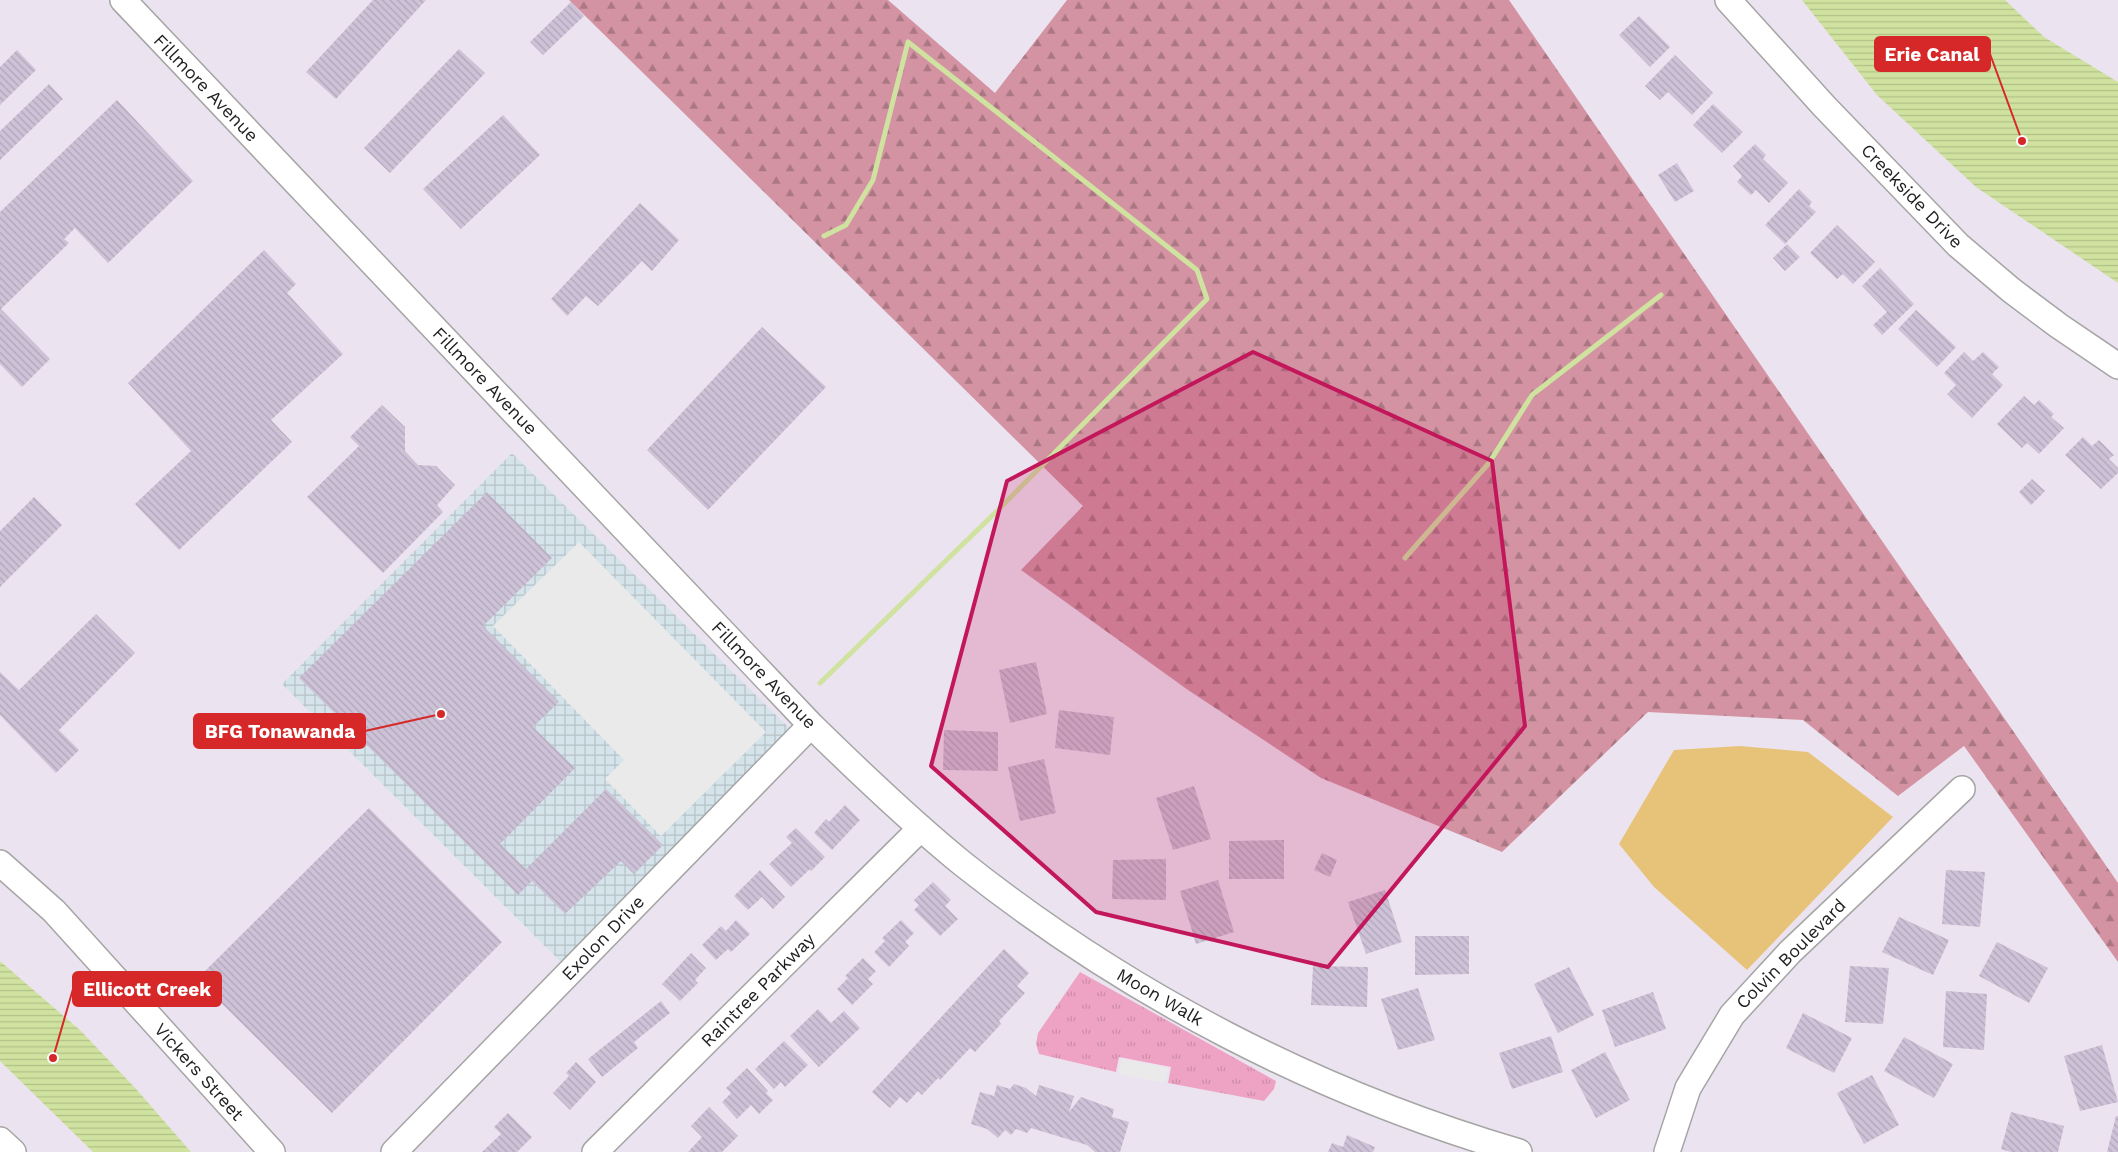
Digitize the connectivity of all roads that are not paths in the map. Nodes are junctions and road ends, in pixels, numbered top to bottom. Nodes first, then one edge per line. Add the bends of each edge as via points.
1 (123, 0) edge
2 (1728, 0) edge
3 (2118, 366) edge
4 (812, 725) junction
5 (848, 761) joint
6 (1962, 788) dead end
7 (921, 828) junction
8 (0, 864) edge
9 (0, 1140) edge
10 (13, 1152) edge
11 (272, 1152) edge
12 (394, 1152) edge
13 (595, 1152) edge
14 (1520, 1152) edge
15 (1667, 1152) edge

1 - 4 street, Fillmore Avenue
2 - 3 street, Creekside Drive via 1824,106 1958,245 2011,290
4 - 5 street, Fillmore Avenue
4 - 12 street, Exolon Drive
5 - 7 street, Moon Walk
6 - 15 street, Colvin Boulevard via 1790,952 1732,1015 1688,1088
7 - 13 street, Raintree Parkway
7 - 14 street, Moon Walk via 1054,931 1198,1020 1351,1093 1434,1125
8 - 11 street, Vickers Street via 54,911
9 - 10 street

